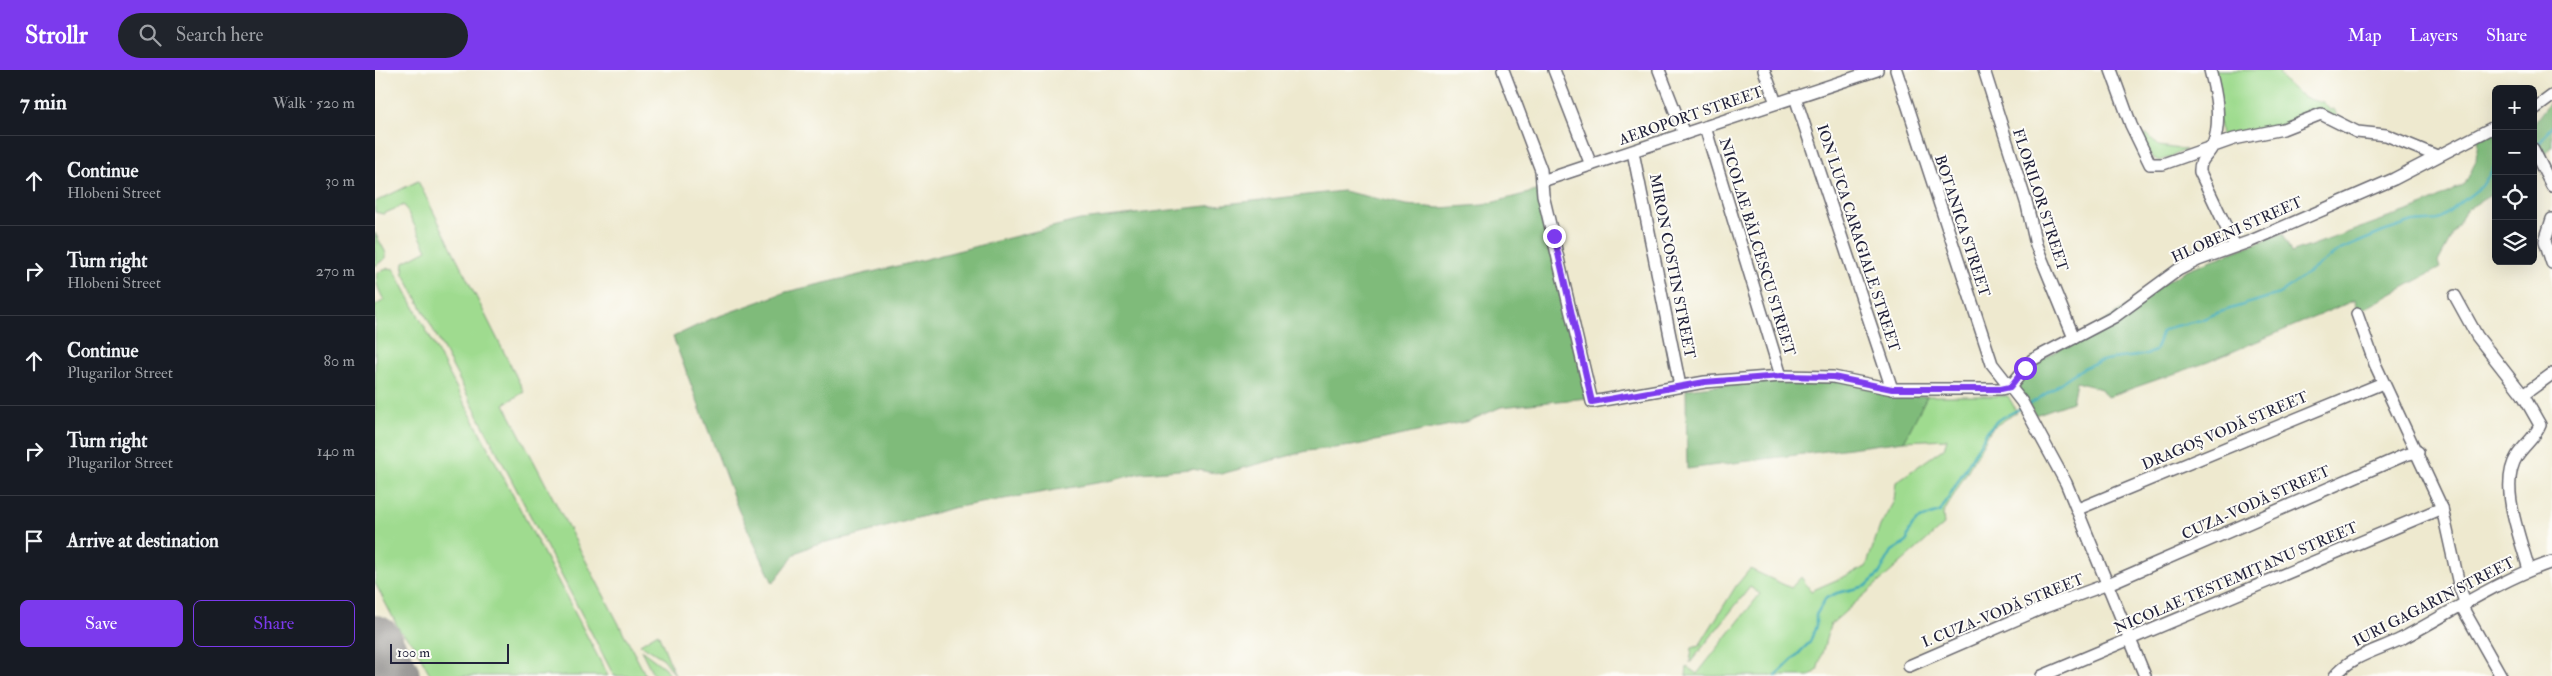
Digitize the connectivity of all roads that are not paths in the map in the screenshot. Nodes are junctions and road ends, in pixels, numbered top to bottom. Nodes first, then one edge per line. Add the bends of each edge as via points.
1 (1503, 70) edge
2 (1554, 70) edge
3 (1659, 70) edge
4 (1764, 70) edge
5 (1877, 70) edge
6 (1896, 70) edge
7 (1984, 70) edge
8 (2111, 70) edge
9 (2210, 70) edge
10 (1861, 73) edge
11 (2552, 96) edge
12 (1795, 97) junction
13 (1776, 103) junction
14 (2537, 107) edge
15 (1705, 127) junction
16 (2492, 128) edge
17 (1684, 134) junction
18 (2213, 145) junction
19 (1633, 152) junction
20 (2437, 156) junction
21 (2537, 157) edge
22 (1591, 165) junction
23 (1542, 181) junction
24 (2551, 189) edge
25 (2552, 220) edge
26 (2235, 246) junction
27 (2552, 263) edge
28 (2455, 296) dead end
29 (2357, 314) dead end
30 (2074, 338) junction
31 (2552, 374) edge
32 (1781, 376) junction
33 (2383, 383) junction
34 (1680, 386) junction
35 (2010, 387) junction
36 (1892, 389) junction
37 (2523, 394) junction
38 (2418, 452) junction
39 (2078, 508) junction
40 (2442, 508) junction
41 (2552, 562) edge
42 (2529, 570) junction
43 (2108, 584) junction
44 (2464, 606) junction
45 (2130, 640) junction
46 (1909, 666) dead end
47 (2042, 676) edge
48 (2145, 676) edge
49 (2335, 676) edge
50 (2501, 676) edge

1 - 23 street via 1541,170
2 - 22 street
3 - 17 street
4 - 13 street
5 - 10 street, AEROPORT STREET
6 - 35 street, BOTANICA STREET via 1992,364
7 - 30 street, FLORILOR STREET via 2027,205 2036,245
8 - 18 street via 2131,125 2150,164 2163,164
9 - 18 street via 2217,114
10 - 12 street, AEROPORT STREET
11 - 14 street
12 - 13 street, AEROPORT STREET
12 - 36 street, ION LUCA CARAGIALE STREET
13 - 15 street, AEROPORT STREET
15 - 17 street, AEROPORT STREET
15 - 32 street, NICOLAE BĂLCESCU STREET
16 - 20 street, HLOBENI STREET
17 - 19 street, AEROPORT STREET
18 - 20 street via 2283,129 2321,114 2357,132 2387,135
18 - 26 street via 2201,161 2200,172
19 - 22 street, AEROPORT STREET
19 - 34 street, MIRON COSTIN STREET
20 - 26 street, HLOBENI STREET via 2393,180
21 - 24 street
22 - 23 street, AEROPORT STREET
23 - 34 street via 1592,402
25 - 27 street via 2545,241
26 - 30 street, HLOBENI STREET via 2178,270 2114,317
28 - 37 street via 2477,336
29 - 33 street
30 - 35 street, HLOBENI STREET via 2032,360
31 - 37 street
32 - 34 street
32 - 36 street via 1833,377
33 - 38 street
33 - 39 street, DRAGOȘ VODĂ STREET
35 - 36 street
35 - 39 street, BOTANICA STREET via 2025,406
37 - 42 street via 2540,426 2512,467 2510,495
38 - 40 street
38 - 43 street, CUZA-VODĂ STREET
39 - 43 street, BOTANICA STREET
40 - 44 street
40 - 45 street, NICOLAE TESTEMIȚANU STREET
41 - 42 street, IURI GAGARIN STREET
42 - 44 street, IURI GAGARIN STREET
43 - 45 street, BOTANICA STREET
43 - 46 street, I. CUZA-VODĂ STREET via 2045,607
44 - 49 street, IURI GAGARIN STREET via 2347,664
44 - 50 street
45 - 47 street, NICOLAE TESTEMIȚANU STREET
45 - 48 street, BOTANICA STREET

